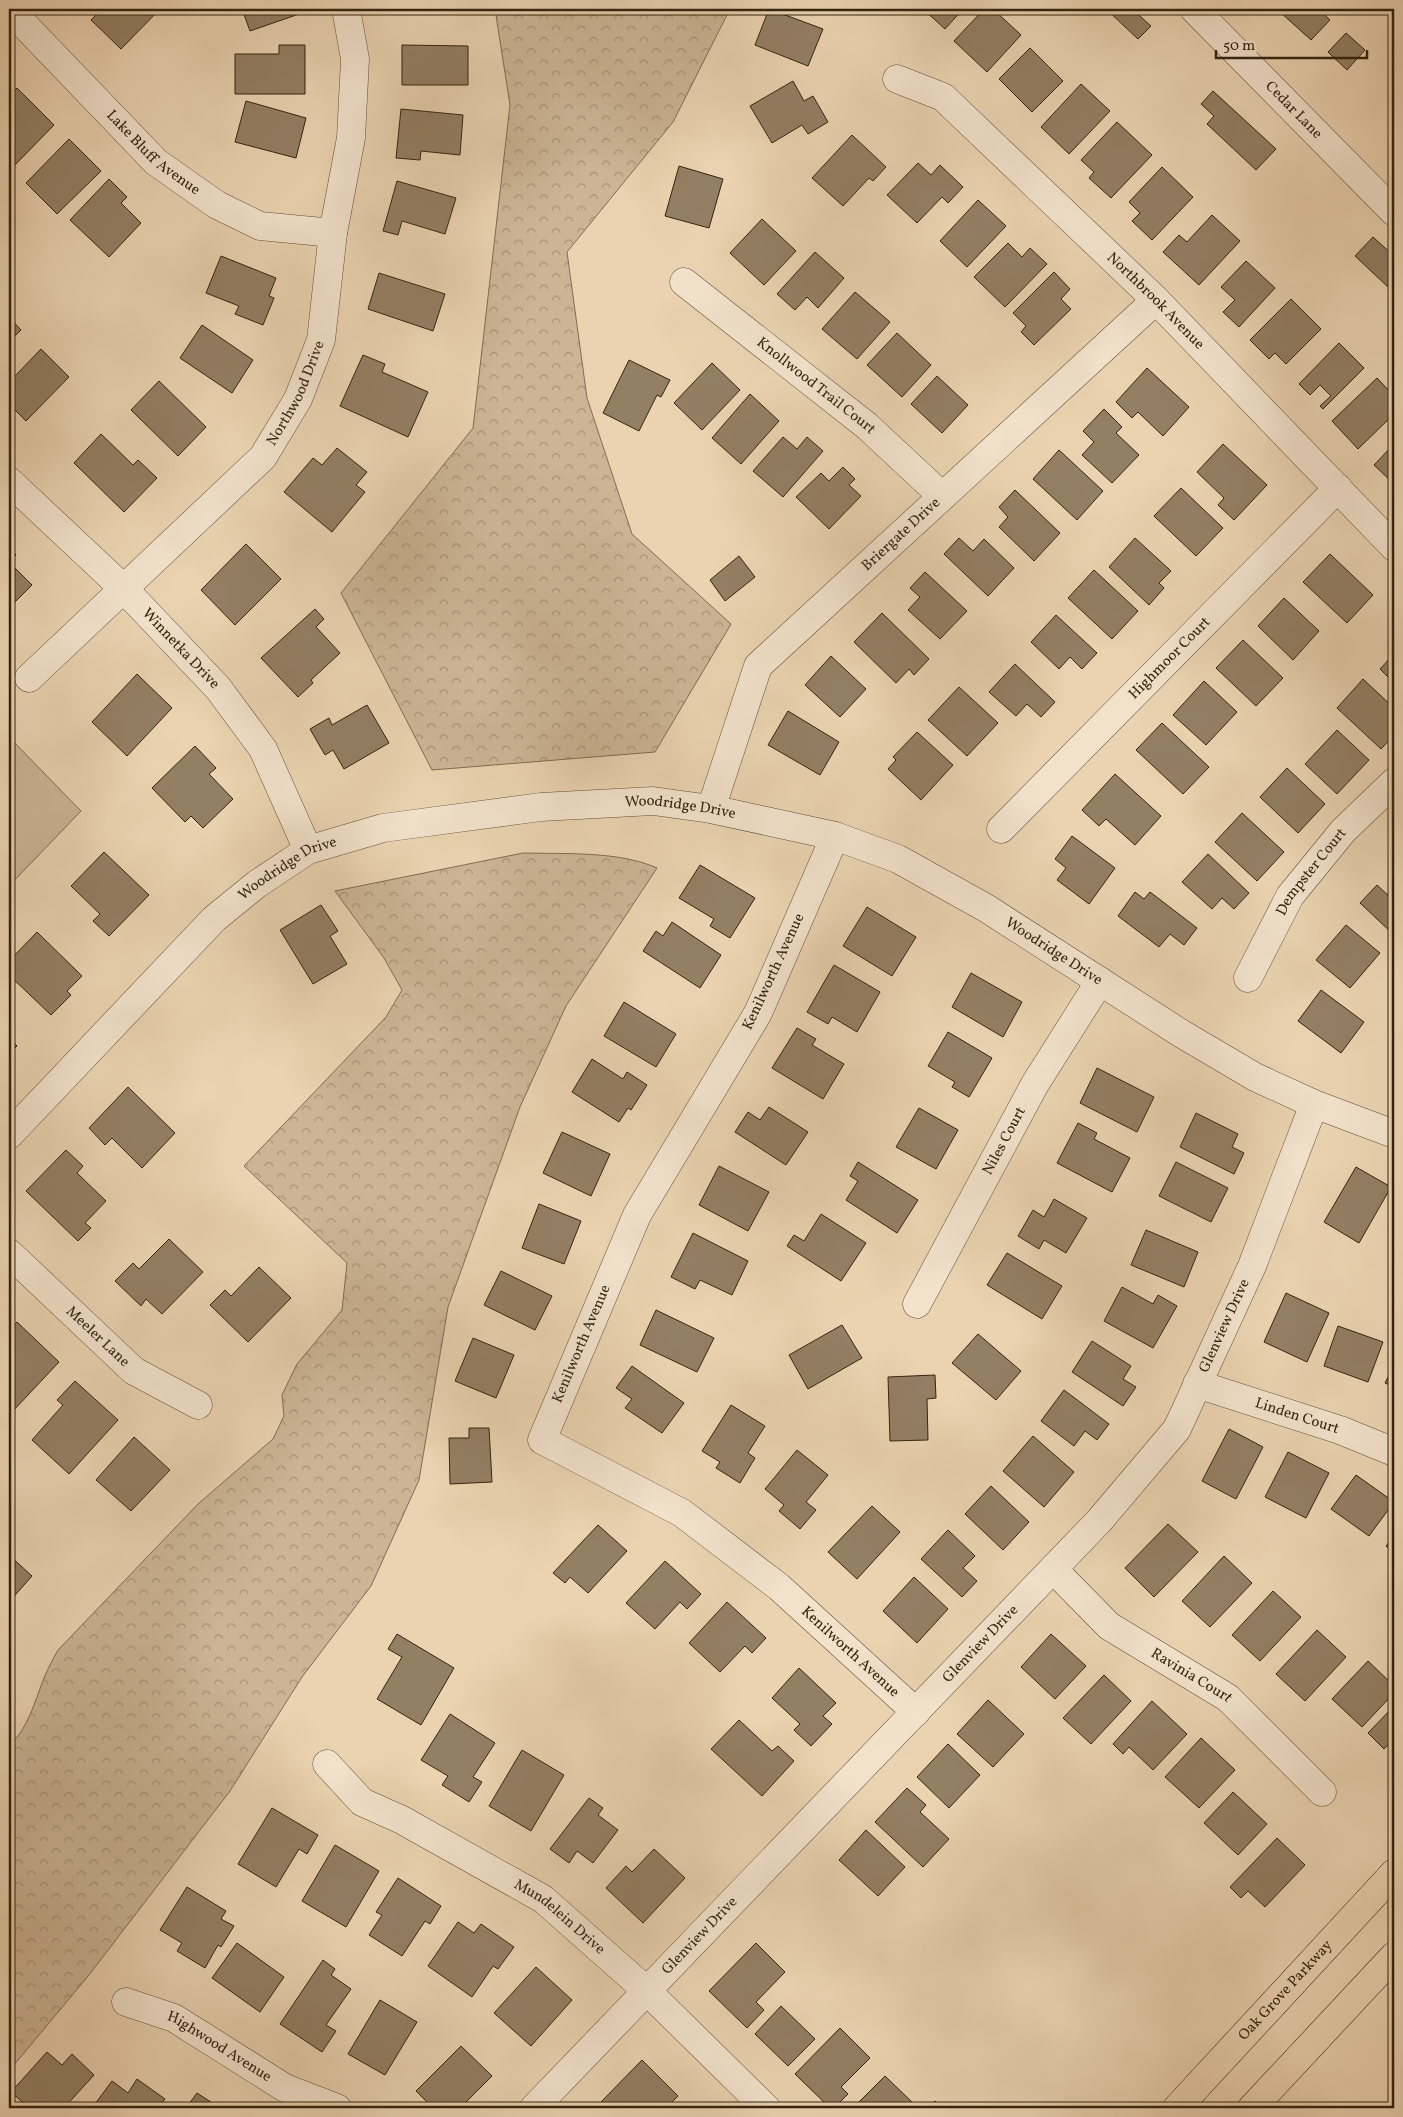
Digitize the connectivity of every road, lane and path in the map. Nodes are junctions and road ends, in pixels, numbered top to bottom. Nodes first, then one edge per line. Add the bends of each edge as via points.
1 (9, 9) edge
2 (346, 9) edge
3 (1194, 9) edge
4 (897, 79) dead end
5 (1394, 212) edge
6 (333, 232) junction
7 (684, 282) dead end
8 (1156, 300) junction
9 (9, 481) edge
10 (1338, 488) junction
11 (942, 496) junction
12 (1394, 547) edge
13 (124, 589) junction
14 (29, 678) dead end
15 (1394, 782) edge
16 (711, 809) junction
17 (1001, 828) dead end
18 (835, 836) junction
19 (308, 850) junction
20 (1248, 978) dead end
21 (1100, 981) junction
22 (1314, 1104) junction
23 (1394, 1134) edge
24 (9, 1135) edge
25 (9, 1253) edge
26 (917, 1304) dead end
27 (1198, 1384) junction
28 (198, 1405) dead end
29 (1394, 1452) edge
30 (1052, 1569) junction
31 (916, 1712) junction
32 (327, 1764) dead end
33 (1322, 1792) dead end
34 (1394, 1873) edge
35 (1394, 1956) edge
36 (646, 1991) junction
37 (126, 2002) dead end
38 (337, 2108) edge
39 (534, 2108) edge
40 (766, 2108) edge
41 (1177, 2108) edge
42 (1252, 2108) edge

1 - 6 street, Lake Bluff Avenue via 156,162 217,205 260,226
2 - 6 street, Northwood Drive via 355,59 351,128
3 - 5 street, Cedar Lane
4 - 8 street, Northbrook Avenue via 943,97
6 - 13 street, Northwood Drive via 321,340 298,399 263,457
7 - 11 street, Knollwood Trail Court via 867,426
8 - 10 street, Northbrook Avenue
8 - 11 street, Briergate Drive
9 - 13 street, Winnetka Drive
10 - 12 street, Northbrook Avenue
10 - 17 street, Highmoor Court
11 - 16 street, Briergate Drive via 758,666
13 - 14 street, Northwood Drive
13 - 19 street, Winnetka Drive via 218,688 263,749
15 - 20 street, Dempster Court via 1343,831 1290,896
16 - 18 street, Woodridge Drive
16 - 19 street, Woodridge Drive via 653,801 541,807 383,828
18 - 21 street, Woodridge Drive via 898,859 986,908
18 - 31 street, Kenilworth Avenue via 758,1013 637,1215 542,1440 682,1513 780,1587
19 - 24 street, Woodridge Drive via 257,884 214,919
21 - 22 street, Woodridge Drive via 1255,1077
21 - 26 street, Niles Court via 1035,1084
22 - 23 street, Woodridge Drive
22 - 27 street, Glenview Drive via 1252,1266
25 - 28 street, Meeler Lane via 134,1371
27 - 29 street, Linden Court via 1340,1430
27 - 30 street, Glenview Drive via 1177,1428 1099,1521
30 - 31 street, Glenview Drive
30 - 33 street, Ravinia Court via 1109,1626 1228,1698
31 - 36 street, Glenview Drive
32 - 36 street, Mundelein Drive via 362,1802 402,1820 543,1899
34 - 41 main road, Oak Grove Parkway
35 - 42 main road
36 - 39 street, Glenview Drive
36 - 40 street, Mundelein Drive
37 - 38 street, Highwood Avenue via 174,2018 285,2088

